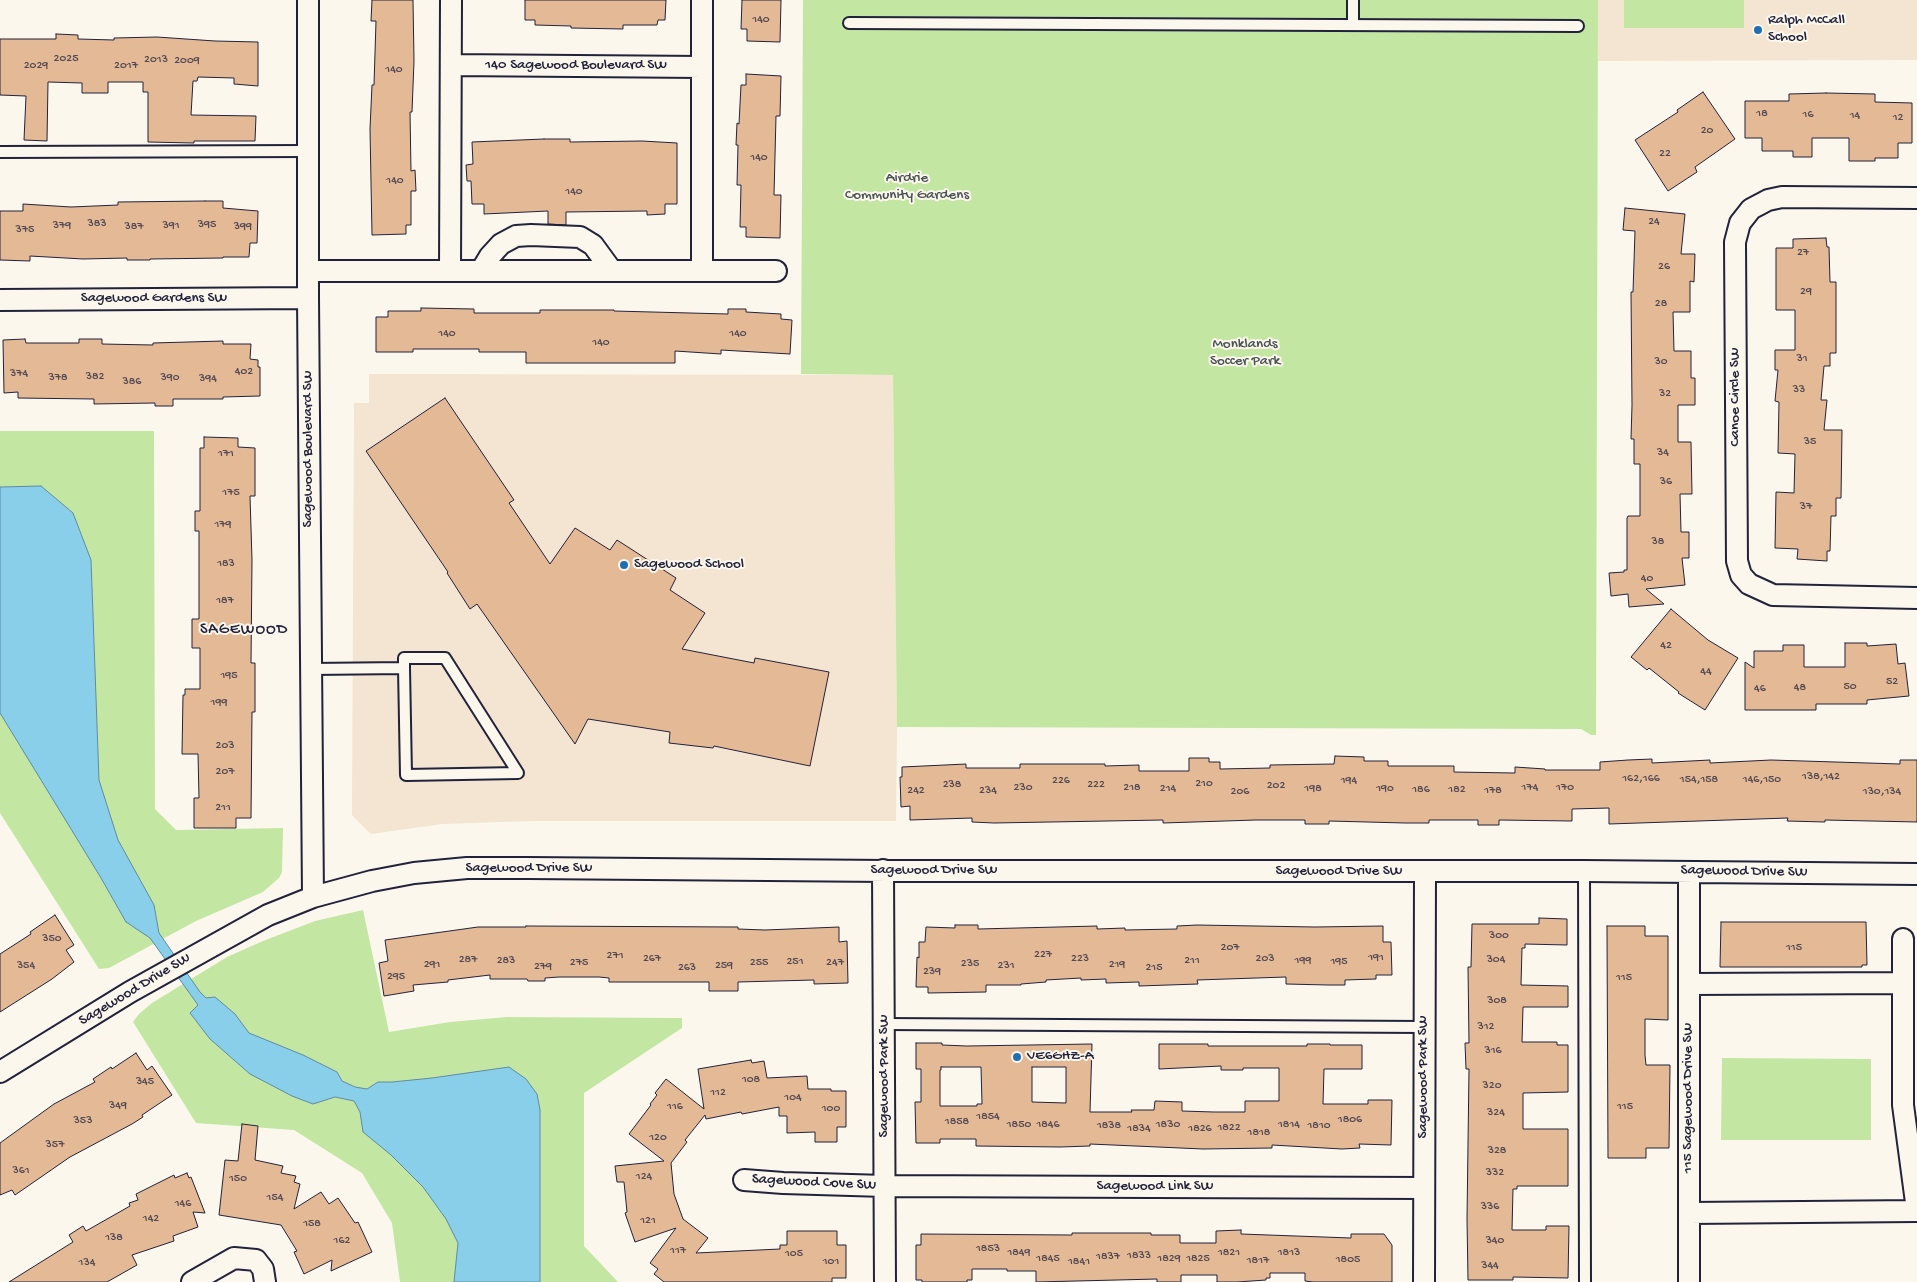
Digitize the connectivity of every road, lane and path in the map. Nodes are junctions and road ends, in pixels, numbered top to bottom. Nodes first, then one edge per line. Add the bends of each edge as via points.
1 (308, 0) edge
2 (451, 0) edge
3 (702, 0) edge
4 (1353, 0) edge
5 (849, 22) dead end
6 (1353, 25) junction
7 (1578, 26) dead end
8 (451, 65) junction
9 (702, 67) junction
10 (308, 151) junction
11 (0, 152) edge
12 (1917, 198) edge
13 (308, 271) junction
14 (450, 271) junction
15 (481, 271) junction
16 (612, 271) junction
17 (702, 271) junction
18 (776, 271) dead end
19 (308, 298) junction
20 (0, 300) edge
21 (1917, 598) edge
22 (404, 668) junction
23 (311, 669) junction
24 (883, 870) junction
25 (1584, 871) junction
26 (1425, 872) junction
27 (1689, 872) junction
28 (1917, 874) edge
29 (313, 898) junction
30 (1903, 939) dead end
31 (1903, 983) junction
32 (1689, 984) junction
33 (884, 1024) junction
34 (1424, 1027) junction
35 (0, 1072) edge
36 (1910, 1105) edge
37 (744, 1180) dead end
38 (885, 1186) junction
39 (1424, 1188) junction
40 (1917, 1210) edge
41 (1689, 1213) junction
42 (1689, 1281) dead end
43 (192, 1282) edge
44 (265, 1282) edge
45 (884, 1282) edge
46 (1424, 1282) edge
47 (1585, 1282) edge

1 - 10 street, Sagewood Boulevard SW
2 - 8 street
3 - 9 street
4 - 6 lane
5 - 6 lane
6 - 7 lane
8 - 9 street, 140 Sagewood Boulevard SW
8 - 14 street
9 - 17 street
10 - 11 lane
10 - 13 street, Sagewood Boulevard SW
12 - 21 street, Canoe Circle SW via 1782,197 1768,200 1751,209 1740,223 1734,242 1737,561 1741,574 1749,584 1773,595
13 - 14 street
13 - 19 street, Sagewood Boulevard SW
14 - 15 street
15 - 16 street
15 - 16 street via 501,244 516,236 531,235 580,237 593,245
16 - 17 street
17 - 18 street
19 - 20 street, Sagewood Gardens SW
19 - 23 street, Sagewood Boulevard SW
22 - 22 lane via 406,775 518,772 445,658 404,658
22 - 23 lane
23 - 29 street, Sagewood Boulevard SW
24 - 26 street, Sagewood Drive SW
24 - 29 street, Sagewood Drive SW via 467,868 372,881
24 - 33 street, Sagewood Park SW
25 - 26 street, Sagewood Drive SW
25 - 27 street, Sagewood Drive SW
25 - 47 lane
26 - 34 street, Sagewood Park SW
27 - 28 street, Sagewood Drive SW
27 - 32 street, 115 Sagewood Drive SW
29 - 35 street, Sagewood Drive SW via 268,915 221,940
30 - 31 street
31 - 32 street
31 - 36 street
32 - 41 street, 115 Sagewood Drive SW
33 - 34 lane
33 - 38 street, Sagewood Park SW
34 - 39 street, Sagewood Park SW
36 - 40 street
37 - 38 street, Sagewood Cove SW
38 - 39 street, Sagewood Link SW
38 - 45 street, Sagewood Park SW
39 - 46 street, Sagewood Park SW
40 - 41 street
41 - 42 street, 115 Sagewood Drive SW
43 - 44 street via 234,1258 245,1258 256,1260 263,1269

